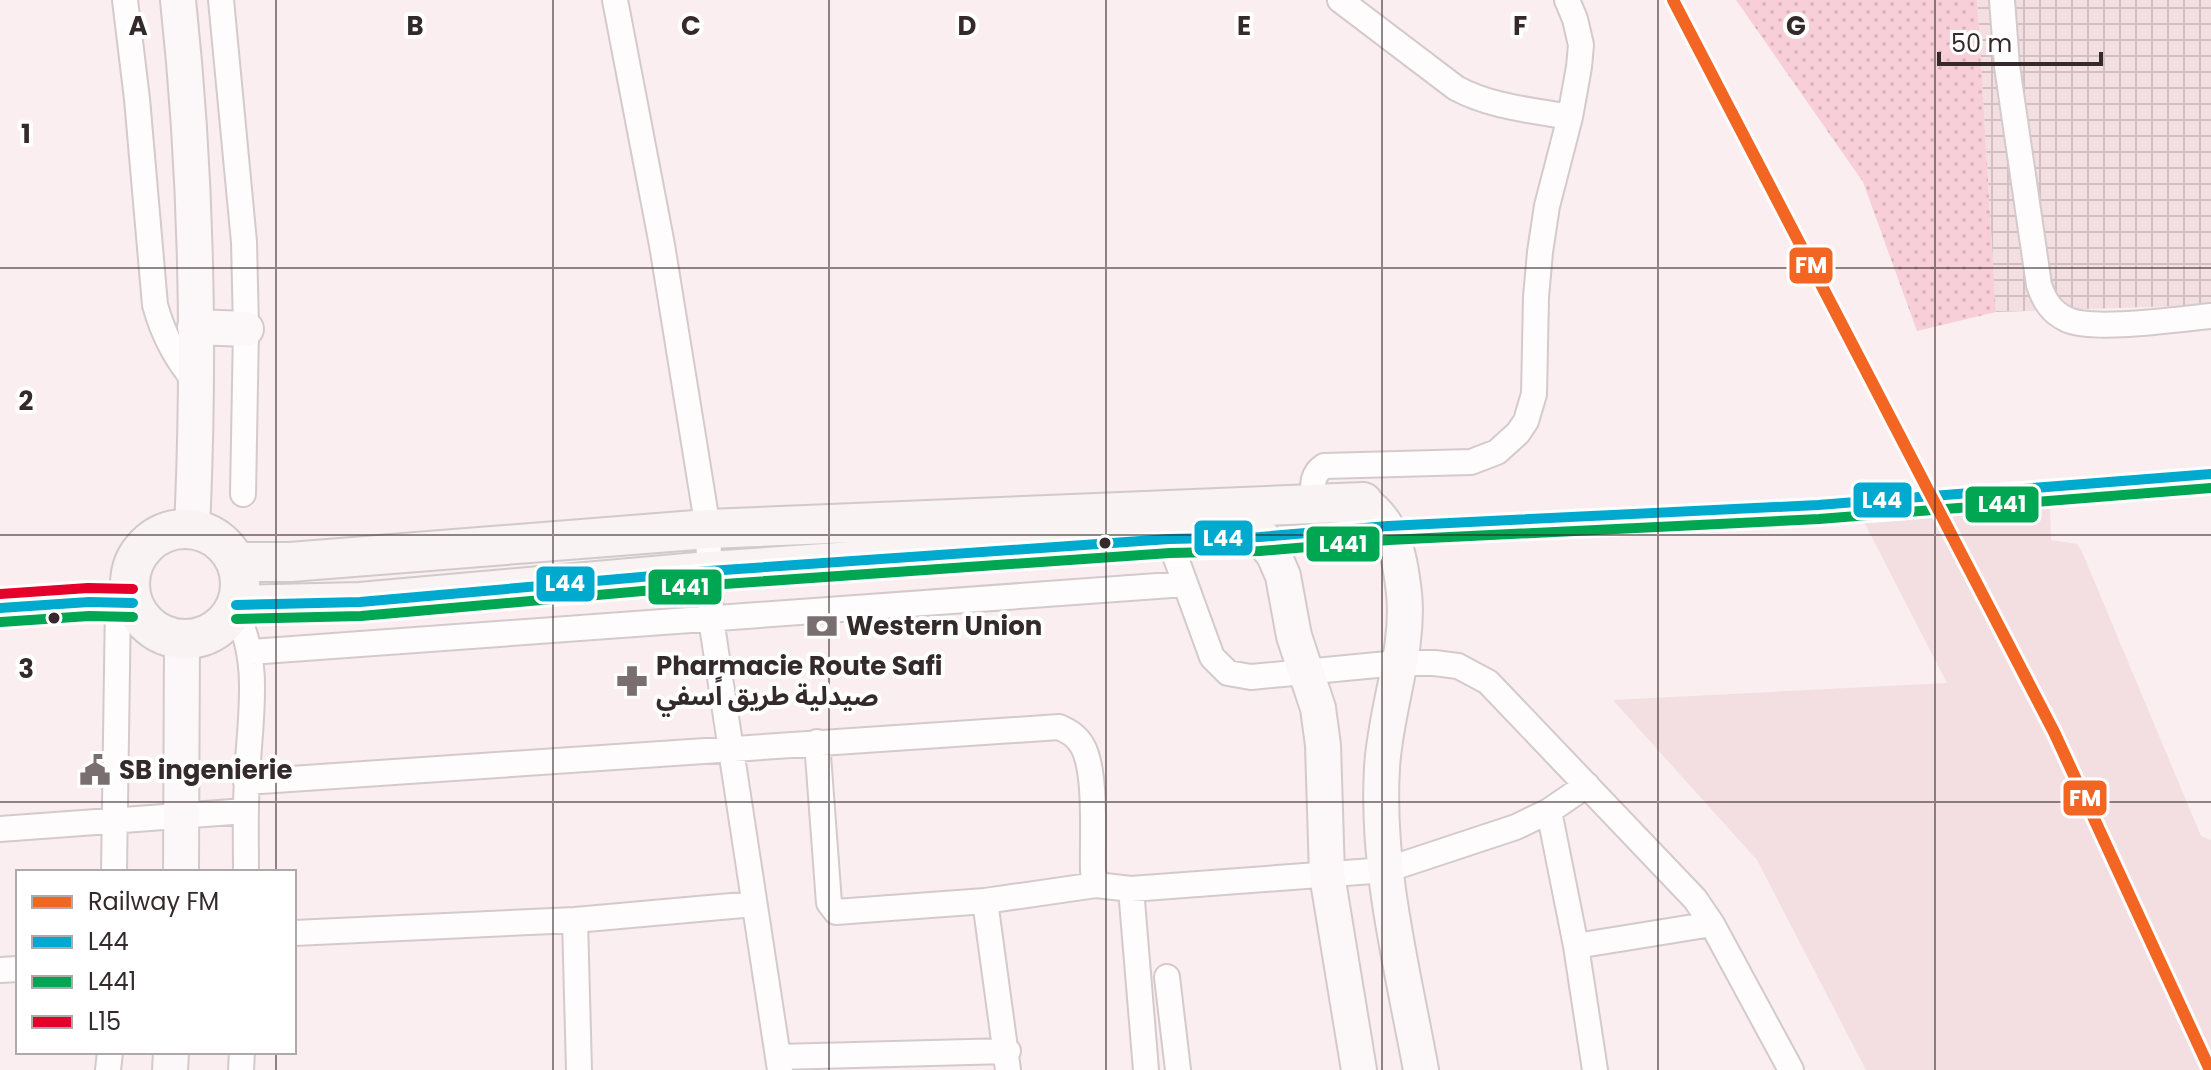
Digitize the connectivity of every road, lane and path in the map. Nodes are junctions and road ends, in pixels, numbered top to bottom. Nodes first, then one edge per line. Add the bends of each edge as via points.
1 (125, 0) edge
2 (178, 0) edge
3 (221, 0) edge
4 (615, 0) edge
5 (1340, 0) edge
6 (1567, 0) edge
7 (2002, 0) edge
8 (1570, 117) junction
9 (2211, 316) edge
10 (195, 327) junction
11 (246, 329) junction
12 (195, 381) junction
13 (243, 494) dead end
14 (1363, 502) joint
15 (1314, 503) junction
16 (192, 529) junction
17 (708, 529) junction
18 (1260, 537) joint
19 (1169, 539) junction
20 (236, 562) junction
21 (709, 571) junction
22 (0, 583) edge
23 (1185, 584) junction
24 (128, 592) junction
25 (235, 607) junction
26 (0, 608) edge
27 (711, 619) junction
28 (182, 639) junction
29 (251, 652) junction
30 (1398, 663) junction
31 (1306, 672) junction
32 (817, 742) junction
33 (729, 748) junction
34 (246, 782) junction
35 (1587, 785) junction
36 (246, 811) junction
37 (1549, 811) junction
38 (182, 816) junction
39 (114, 821) junction
40 (0, 829) edge
41 (114, 870) edge
42 (181, 870) edge
43 (246, 870) edge
44 (1386, 870) junction
45 (1327, 875) junction
46 (1096, 885) junction
47 (1131, 889) junction
48 (985, 901) junction
49 (754, 904) junction
50 (575, 920) junction
51 (1712, 924) junction
52 (296, 933) edge
53 (1576, 946) junction
54 (1167, 977) dead end
55 (1008, 1061) edge
56 (779, 1063) edge
57 (579, 1070) edge
58 (1146, 1070) edge
59 (1178, 1070) edge
60 (1359, 1070) edge
61 (1421, 1070) edge
62 (1595, 1070) edge
63 (1791, 1070) edge

1 - 12 street via 155,305 173,353
2 - 10 main road via 192,145
3 - 11 street via 241,203
4 - 17 street
5 - 8 street via 1471,96
6 - 8 street via 1581,45
7 - 9 street via 2039,285 2049,305 2066,319 2088,325
8 - 15 street via 1540,252 1534,394 1526,421 1497,452 1471,462 1324,466 1313,479
10 - 11 main road
10 - 12 main road
11 - 13 street
12 - 16 main road
14 - 15 main road
14 - 30 main road via 1388,526 1402,573 1405,622
15 - 17 main road
16 - 20 main road via 214,536
16 - 24 main road via 155,538 137,557
17 - 20 main road
17 - 21 street
18 - 19 main road
18 - 31 main road via 1283,576
19 - 21 main road
19 - 23 street
20 - 25 main road via 240,584
21 - 25 main road via 360,602
21 - 27 street
22 - 24 main road via 90,577
23 - 27 street
23 - 31 street via 1219,666 1239,677
24 - 26 main road
24 - 28 main road via 152,628
24 - 39 street
25 - 28 main road via 218,628
25 - 29 street
27 - 29 street
27 - 33 street
28 - 38 main road
29 - 34 street
30 - 31 street
30 - 35 street via 1446,664 1479,675
30 - 44 main road via 1382,768
31 - 45 main road via 1322,726
32 - 33 street
32 - 46 street via 1040,727 1073,734 1084,748 1090,772
32 - 48 street via 829,903 836,912
33 - 34 street
33 - 49 street
34 - 36 street
35 - 37 street
35 - 51 street via 1687,890
36 - 38 street
36 - 43 street
37 - 44 street via 1489,837
37 - 53 street
38 - 39 street
38 - 42 main road
39 - 40 street
39 - 41 street
44 - 45 street
44 - 61 main road
45 - 47 street
45 - 60 main road
46 - 47 street
46 - 48 street
47 - 58 street
48 - 55 street
49 - 50 street
49 - 56 street
50 - 52 street
50 - 57 street
51 - 53 street
51 - 63 street
53 - 62 street
54 - 59 street
55 - 56 street

